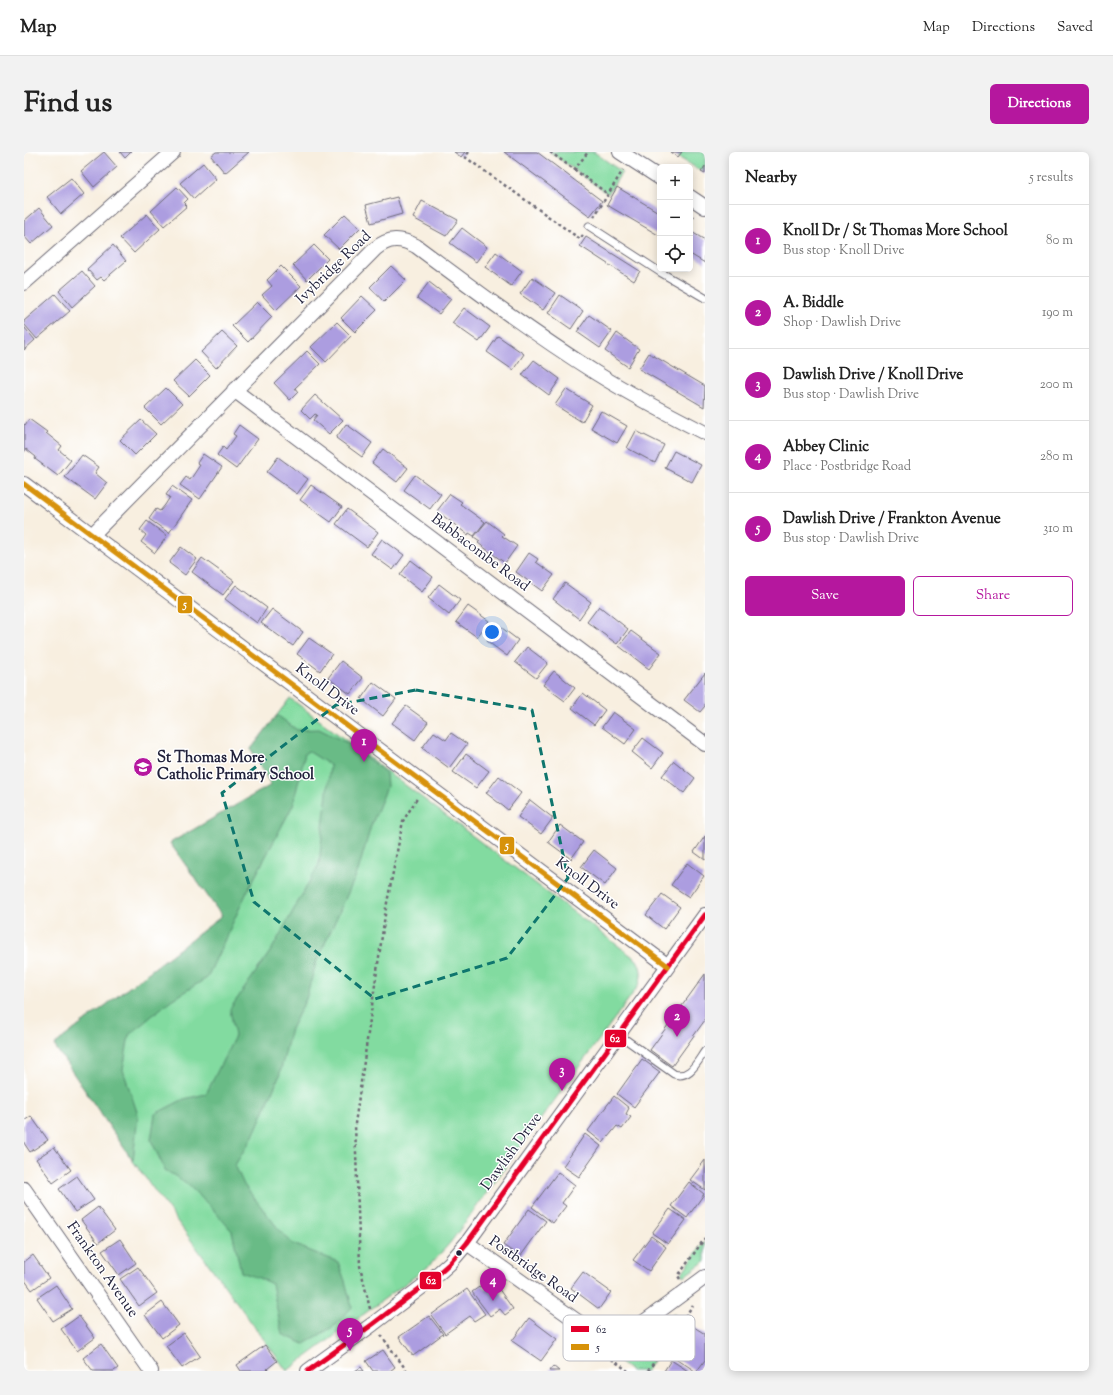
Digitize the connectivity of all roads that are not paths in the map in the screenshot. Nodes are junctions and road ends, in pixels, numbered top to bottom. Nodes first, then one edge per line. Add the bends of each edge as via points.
1 (173, 152) edge
2 (625, 155) edge
3 (657, 176) edge
4 (693, 199) edge
5 (705, 207) edge
6 (588, 226) road end
7 (24, 283) edge
8 (705, 298) edge
9 (234, 390) junction
10 (705, 433) edge
11 (24, 484) edge
12 (92, 535) junction
13 (705, 744) edge
14 (705, 915) edge
15 (668, 966) junction
16 (618, 1034) junction
17 (705, 1051) edge
18 (24, 1189) edge
19 (467, 1243) junction
20 (705, 1277) edge
21 (567, 1315) edge
22 (654, 1315) edge
23 (151, 1371) edge
24 (308, 1371) edge

1 - 7 street
2 - 3 street
4 - 5 street
6 - 8 lane
9 - 10 street, Ivybridge Road via 375,249 388,240 399,240 416,246 511,317 596,373
9 - 12 street, Ivybridge Road
9 - 13 street, Babbacombe Road
11 - 12 street, Knoll Drive
12 - 15 street, Knoll Drive
14 - 15 street, Dawlish Drive
15 - 16 street, Dawlish Drive
16 - 17 lane via 680,1076 688,1073
16 - 19 street, Dawlish Drive
18 - 23 street, Frankton Avenue
19 - 21 street, Postbridge Road
19 - 24 street, Dawlish Drive via 441,1272
20 - 22 street, Postbridge Road

